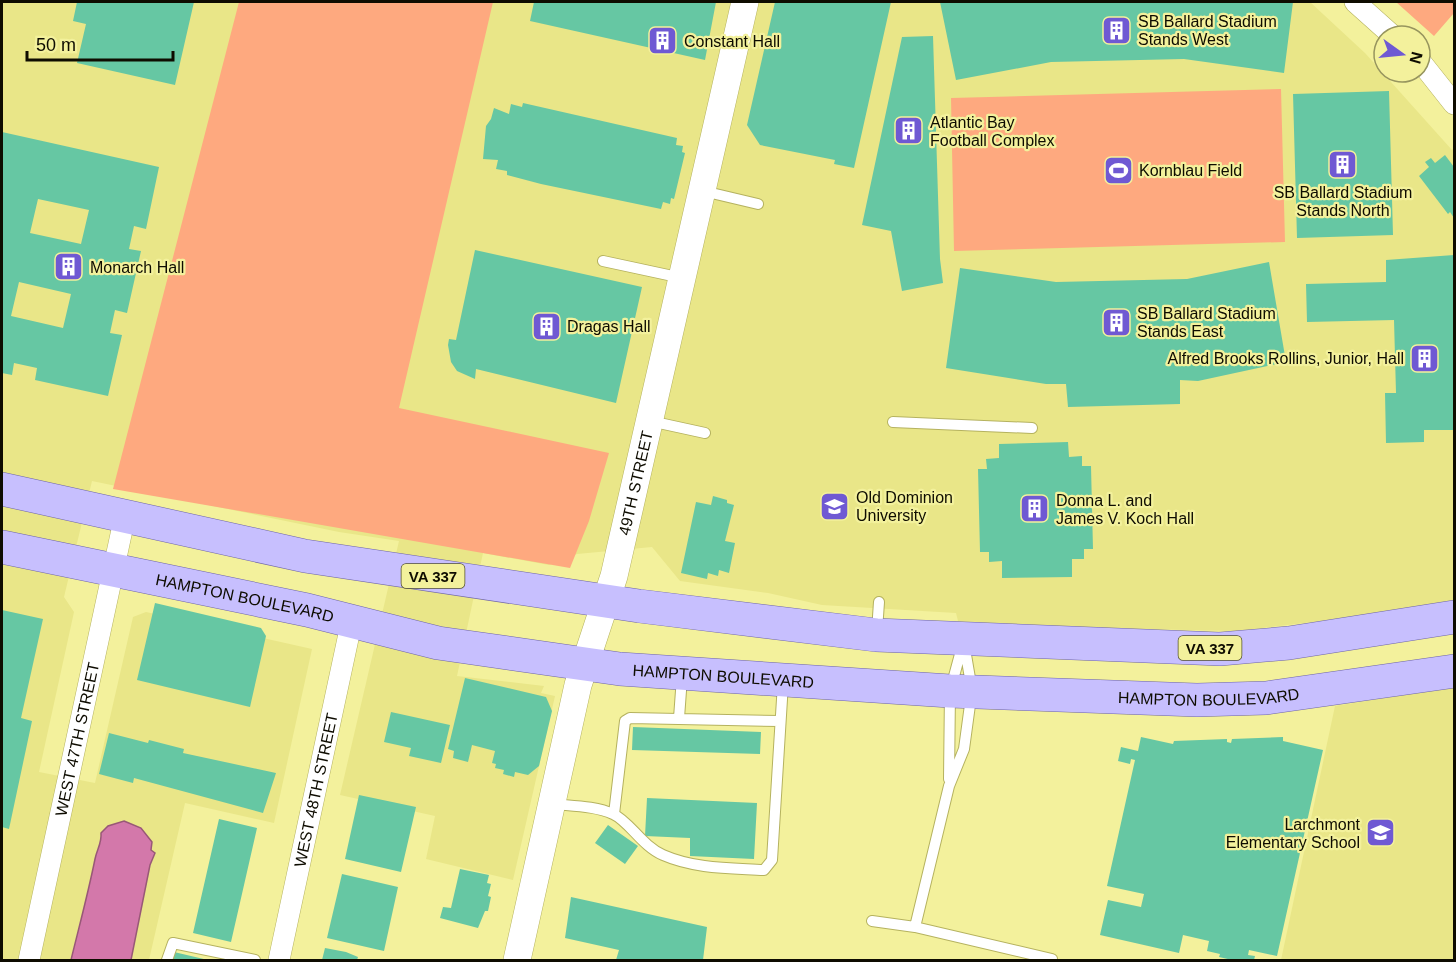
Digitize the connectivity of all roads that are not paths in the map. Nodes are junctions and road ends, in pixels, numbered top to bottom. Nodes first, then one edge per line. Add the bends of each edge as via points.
1 (745, 2) edge
2 (1355, 2) edge
3 (1380, 24) edge
4 (1432, 76) edge
5 (1455, 104) edge
6 (703, 191) junction
7 (758, 204) dead end
8 (603, 261) dead end
9 (682, 279) junction
10 (650, 421) junction
11 (893, 422) dead end
12 (1032, 428) dead end
13 (705, 433) dead end
14 (2, 489) edge
15 (125, 516) junction
16 (2, 547) edge
17 (114, 572) junction
18 (607, 600) junction
19 (879, 602) dead end
20 (1455, 617) edge
21 (352, 621) junction
22 (876, 635) junction
23 (964, 640) junction
24 (585, 665) junction
25 (1455, 671) edge
26 (683, 674) junction
27 (784, 680) junction
28 (961, 691) junction
29 (679, 718) junction
30 (780, 721) junction
31 (949, 786) junction
32 (553, 804) junction
33 (614, 814) junction
34 (872, 921) dead end
35 (915, 927) junction
36 (237, 959) edge
37 (1052, 959) edge
38 (29, 960) edge
39 (167, 960) edge
40 (255, 960) edge
41 (279, 960) edge
42 (517, 960) edge

1 - 6 street, 49TH STREET
2 - 3 street
4 - 5 street
6 - 7 lane
6 - 9 street, 49TH STREET
8 - 9 lane
9 - 10 street, 49TH STREET
10 - 13 lane
10 - 18 street, 49TH STREET
11 - 12 lane
14 - 15 main road, VA 337
15 - 17 street, WEST 47TH STREET
15 - 18 main road, VA 337 via 305,556
16 - 17 main road, HAMPTON BOULEVARD
17 - 21 main road, HAMPTON BOULEVARD
17 - 38 street, WEST 47TH STREET
18 - 22 main road, VA 337
18 - 24 street, 49TH STREET
19 - 22 lane
20 - 23 main road, VA 337 via 1289,643 1220,649
21 - 24 main road, HAMPTON BOULEVARD via 438,643
21 - 41 street, WEST 48TH STREET
22 - 23 main road, VA 337
23 - 28 lane
23 - 28 lane
24 - 26 main road, HAMPTON BOULEVARD
24 - 32 street, 49TH STREET
25 - 28 main road, HAMPTON BOULEVARD via 1266,698 1197,700
26 - 27 main road, HAMPTON BOULEVARD
26 - 29 lane
27 - 28 main road, HAMPTON BOULEVARD
27 - 30 lane
28 - 31 lane
28 - 31 lane via 964,749
29 - 30 lane
29 - 33 lane via 636,717 626,721
30 - 33 lane via 772,860 764,870 699,866 661,855
31 - 35 lane
32 - 33 lane
32 - 42 street, 49TH STREET
34 - 35 lane
35 - 37 lane
36 - 39 lane via 173,943
36 - 40 lane

